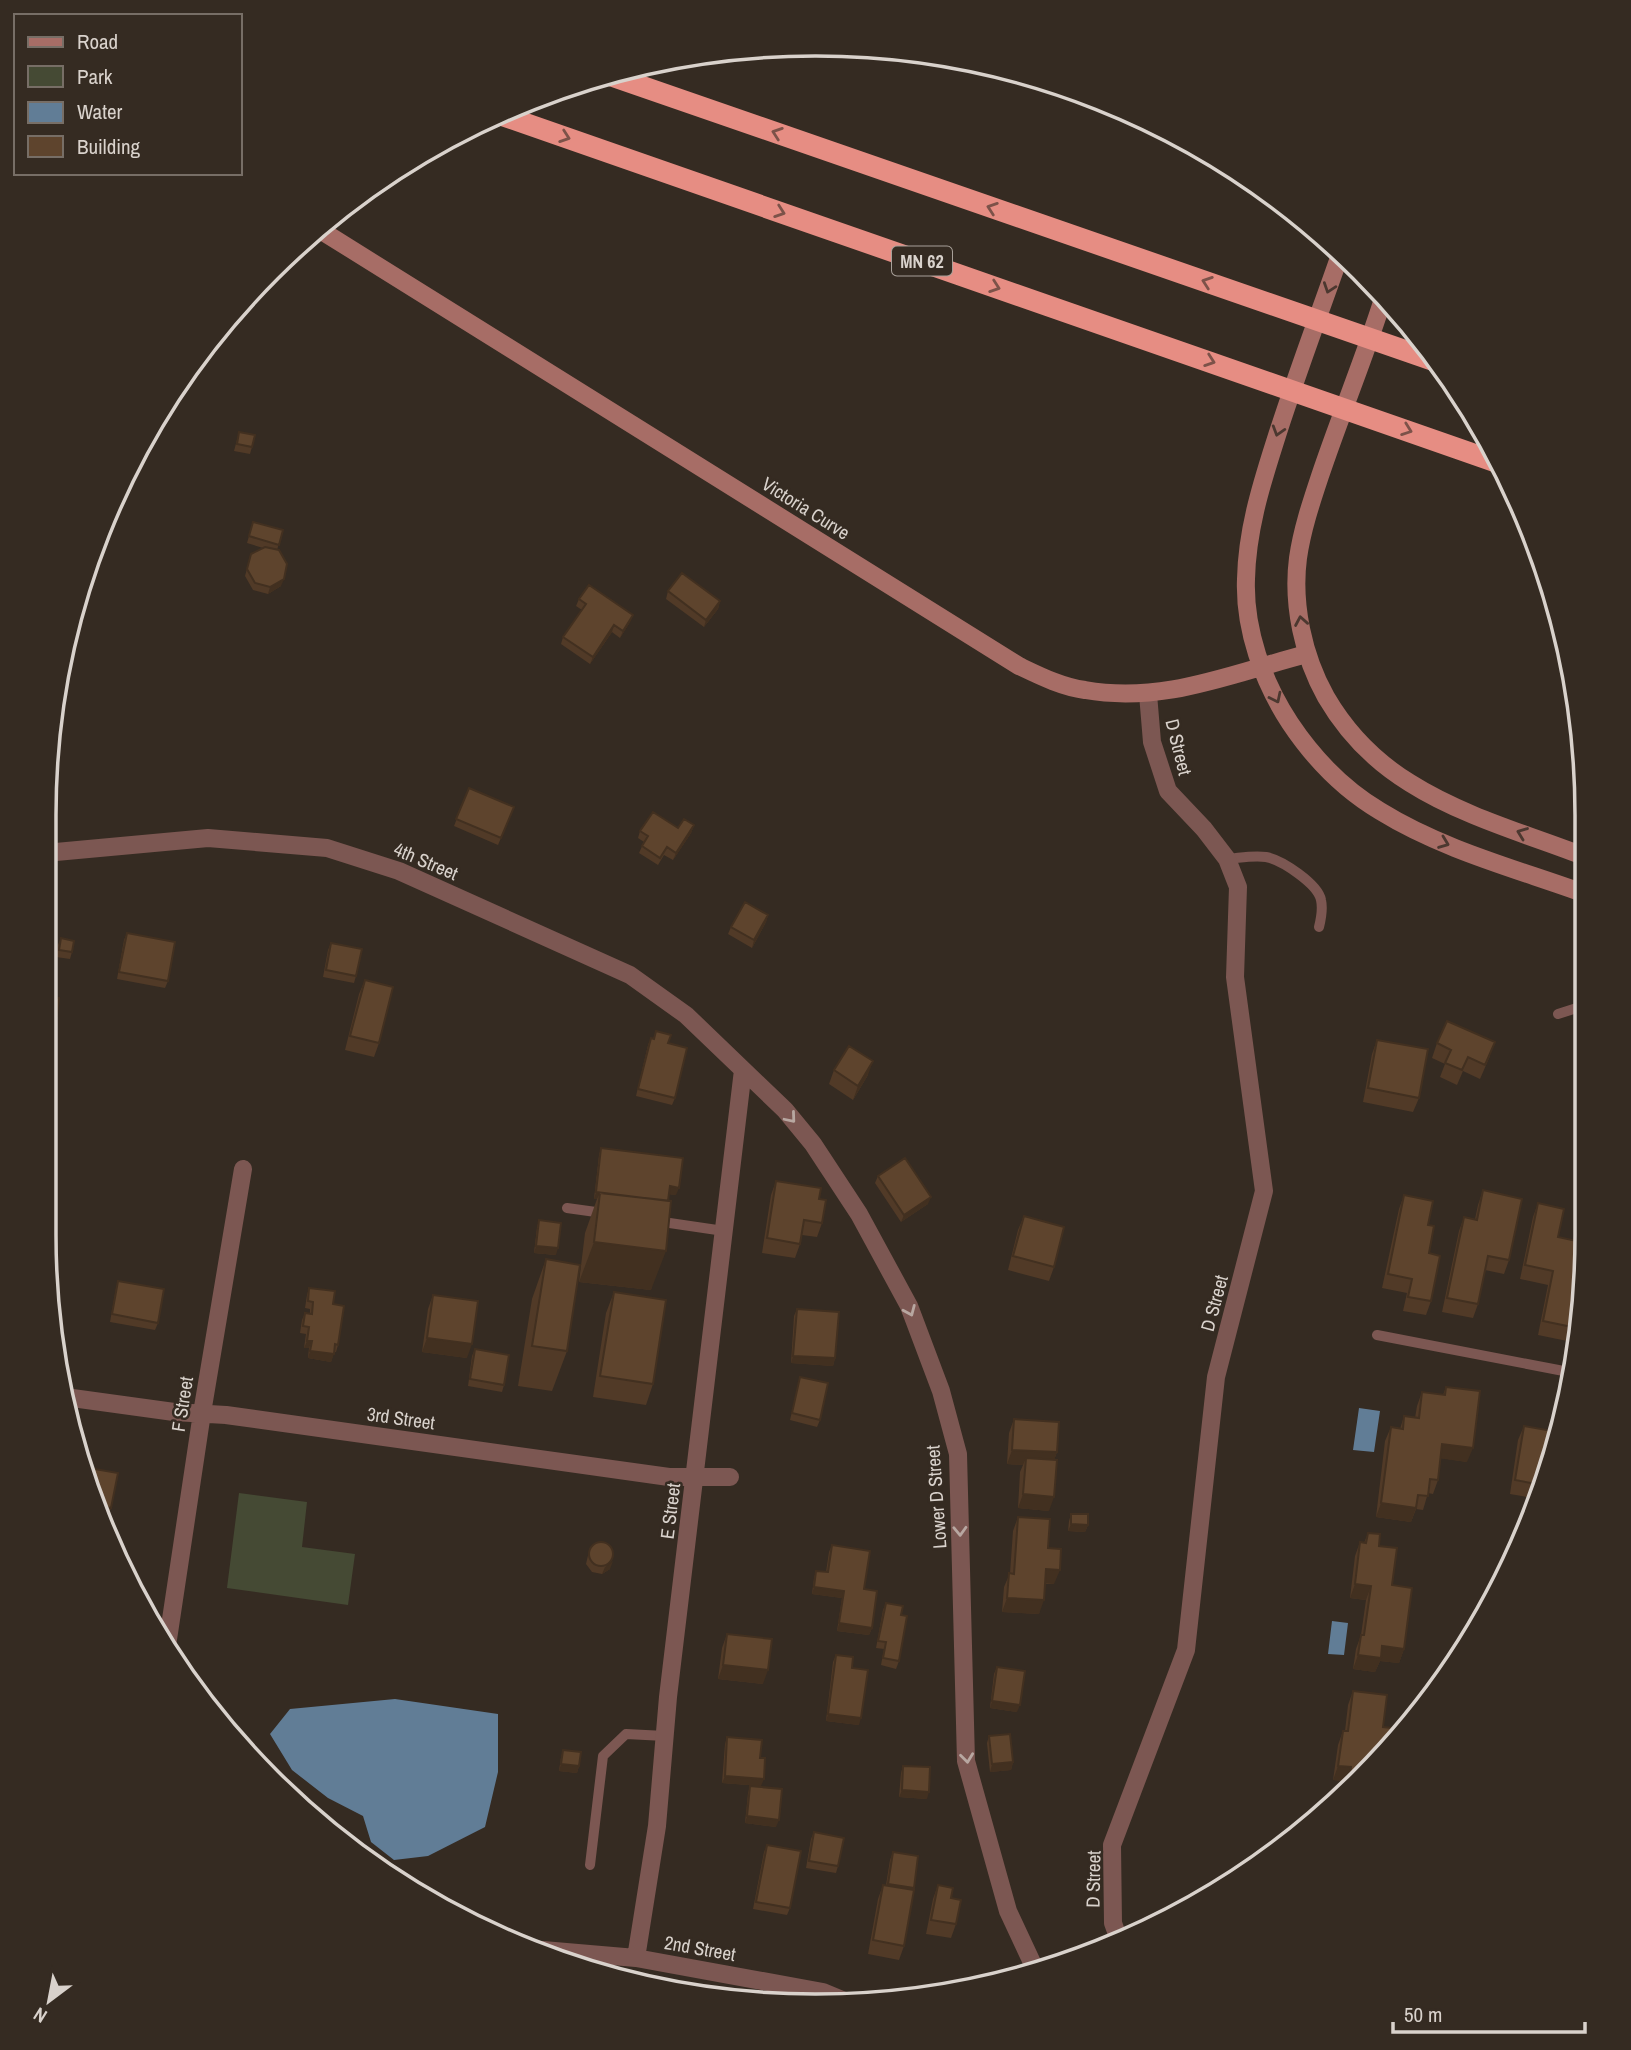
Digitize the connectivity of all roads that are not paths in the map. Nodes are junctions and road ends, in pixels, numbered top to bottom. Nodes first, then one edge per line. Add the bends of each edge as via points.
1 (625, 81) edge
2 (513, 119) edge
3 (327, 234) edge
4 (1337, 263) edge
5 (1380, 308) edge
6 (1317, 321) junction
7 (1371, 339) junction
8 (1420, 356) edge
9 (1291, 389) junction
10 (1343, 407) junction
11 (1485, 458) edge
12 (1307, 653) junction
13 (1261, 665) junction
14 (1148, 694) junction
15 (56, 852) edge
16 (1575, 853) edge
17 (1227, 859) junction
18 (1575, 890) edge
19 (1319, 927) dead end
20 (1575, 1009) edge
21 (1558, 1014) dead end
22 (743, 1069) junction
23 (243, 1169) dead end
24 (567, 1208) dead end
25 (619, 1216) edge
26 (646, 1220) edge
27 (724, 1231) junction
28 (1377, 1335) dead end
29 (1562, 1371) edge
30 (75, 1398) edge
31 (202, 1413) junction
32 (696, 1477) junction
33 (730, 1477) dead end
34 (169, 1632) edge
35 (665, 1736) junction
36 (590, 1865) dead end
37 (1116, 1932) edge
38 (566, 1952) edge
39 (636, 1958) junction
40 (1032, 1962) edge
41 (827, 1994) edge

6 -> 1 highway
2 -> 9 highway, MN 62
3 - 14 main road, Victoria Curve via 1018,666 1083,690
4 -> 6 main road
5 - 7 main road
6 - 7 highway
6 - 9 main road
7 - 8 highway
7 - 10 main road
9 - 10 highway, MN 62
9 -> 13 main road via 1249,537 1247,609
10 -> 11 highway, MN 62
12 -> 10 main road via 1297,602 1298,558
12 - 13 main road, Victoria Curve
16 -> 12 main road via 1441,800 1387,768 1334,710
13 - 14 main road, Victoria Curve via 1189,688
13 -> 18 main road via 1276,701 1306,747 1349,790 1438,841
14 - 17 street, D Street via 1152,742 1168,791
15 - 22 street, 4th Street via 208,838 327,848 399,871 630,975 686,1015
17 - 19 lane via 1269,858 1301,876 1316,888 1321,900
17 - 37 street, D Street via 1238,887 1235,977 1264,1191 1216,1377 1186,1650 1112,1845
20 - 21 lane
22 - 27 street, E Street
22 -> 40 street, Lower D Street via 813,1144 859,1214 909,1306 941,1391 958,1454 966,1761 1008,1912
23 - 31 street, F Street
24 - 25 lane
26 - 27 lane
27 - 32 street, E Street
28 - 29 lane
30 - 31 street, 3rd Street
31 - 32 street, 3rd Street
31 - 34 street, F Street
32 - 33 street, 3rd Street
32 - 35 street, E Street
35 - 36 lane via 626,1734 603,1756
35 - 39 street, E Street via 657,1826
38 - 39 street, 2nd Street
39 - 41 street, 2nd Street

